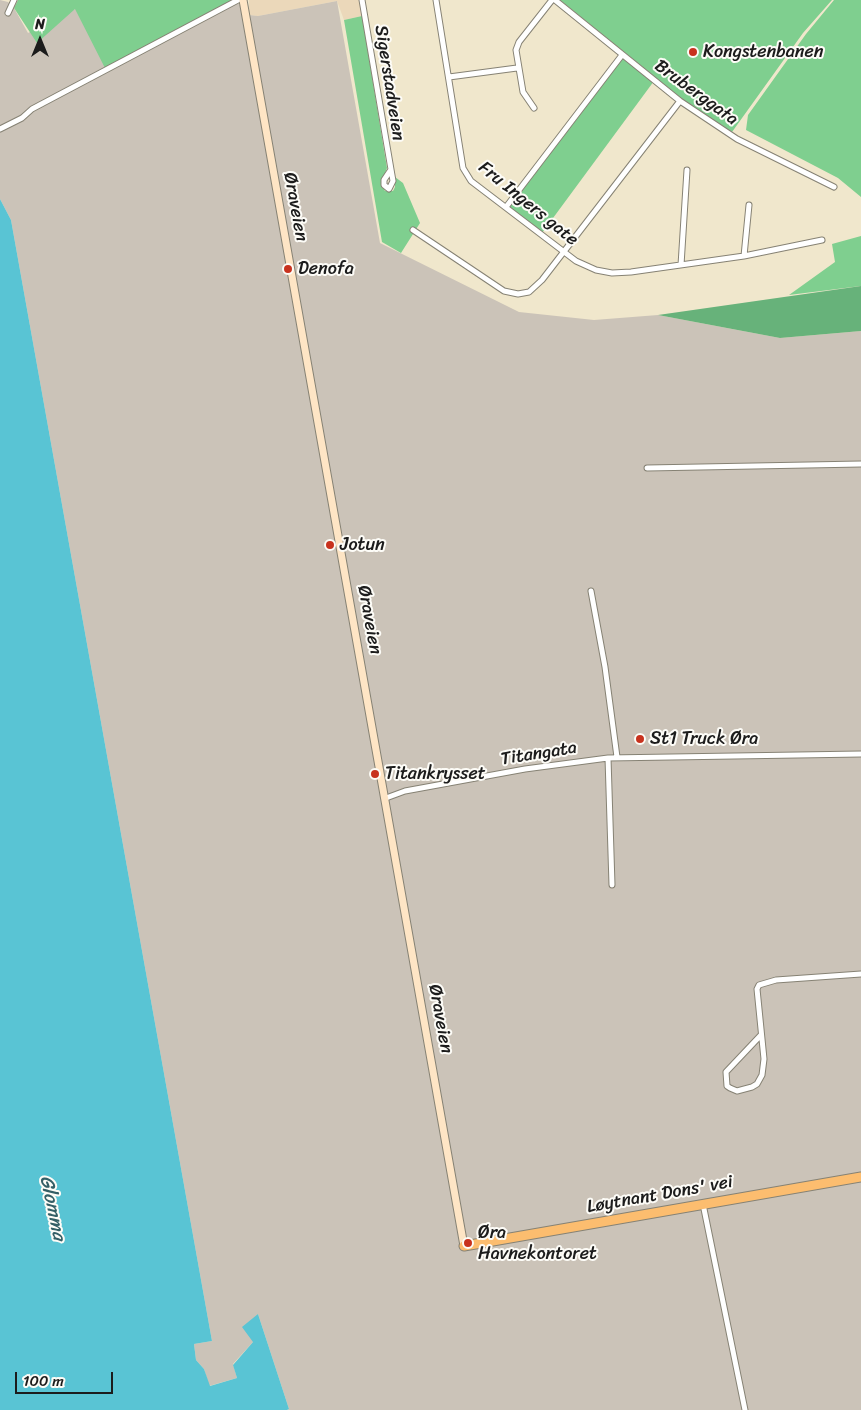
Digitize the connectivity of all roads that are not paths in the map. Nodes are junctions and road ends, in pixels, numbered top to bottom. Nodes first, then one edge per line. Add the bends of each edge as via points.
1 (14, 0) edge
2 (238, 0) edge
3 (242, 0) edge
4 (362, 0) edge
5 (436, 0) edge
6 (553, 0) edge
7 (8, 13) dead end
8 (622, 54) junction
9 (517, 68) junction
10 (449, 77) junction
11 (680, 101) junction
12 (534, 108) dead end
13 (0, 129) edge
14 (687, 170) dead end
15 (390, 171) dead end
16 (834, 187) dead end
17 (748, 204) dead end
18 (506, 208) junction
19 (413, 230) dead end
20 (822, 240) dead end
21 (564, 252) junction
22 (744, 256) junction
23 (681, 265) junction
24 (861, 464) edge
25 (647, 468) dead end
26 (591, 591) dead end
27 (861, 754) edge
28 (617, 757) junction
29 (608, 758) junction
30 (386, 798) junction
31 (612, 885) dead end
32 (861, 974) edge
33 (761, 1035) junction
34 (861, 1177) edge
35 (703, 1204) junction
36 (464, 1246) joint
37 (745, 1410) edge

1 - 7 street
2 - 13 street
3 - 30 street, Øraveien
4 - 15 street, Sigerstadveien
5 - 10 street, Fru Ingers gate
6 - 8 street, Bruberggata
6 - 9 street via 519,42
8 - 11 street, Bruberggata
8 - 18 street
9 - 10 street
9 - 12 street via 523,92
10 - 18 street, Fru Ingers gate via 463,168 471,181
11 - 16 street, Bruberggata via 737,139
11 - 21 street
14 - 23 street
17 - 22 street
18 - 21 street, Fru Ingers gate
19 - 21 street via 504,291 518,294 529,292
20 - 22 street, Fru Ingers gate
21 - 23 street, Fru Ingers gate via 596,270 612,272
22 - 23 street, Fru Ingers gate
24 - 25 street
26 - 28 street
27 - 28 street, Titangata
28 - 29 street, Titangata
29 - 30 street, Titangata via 516,771 405,791
29 - 31 street
30 - 36 street, Øraveien
32 - 33 street via 793,978 760,984 757,989
33 - 33 street via 764,1064 757,1084 744,1090 730,1088 726,1072
34 - 35 highway, Løytnant Dons' vei
35 - 36 highway, Løytnant Dons' vei
35 - 37 street

